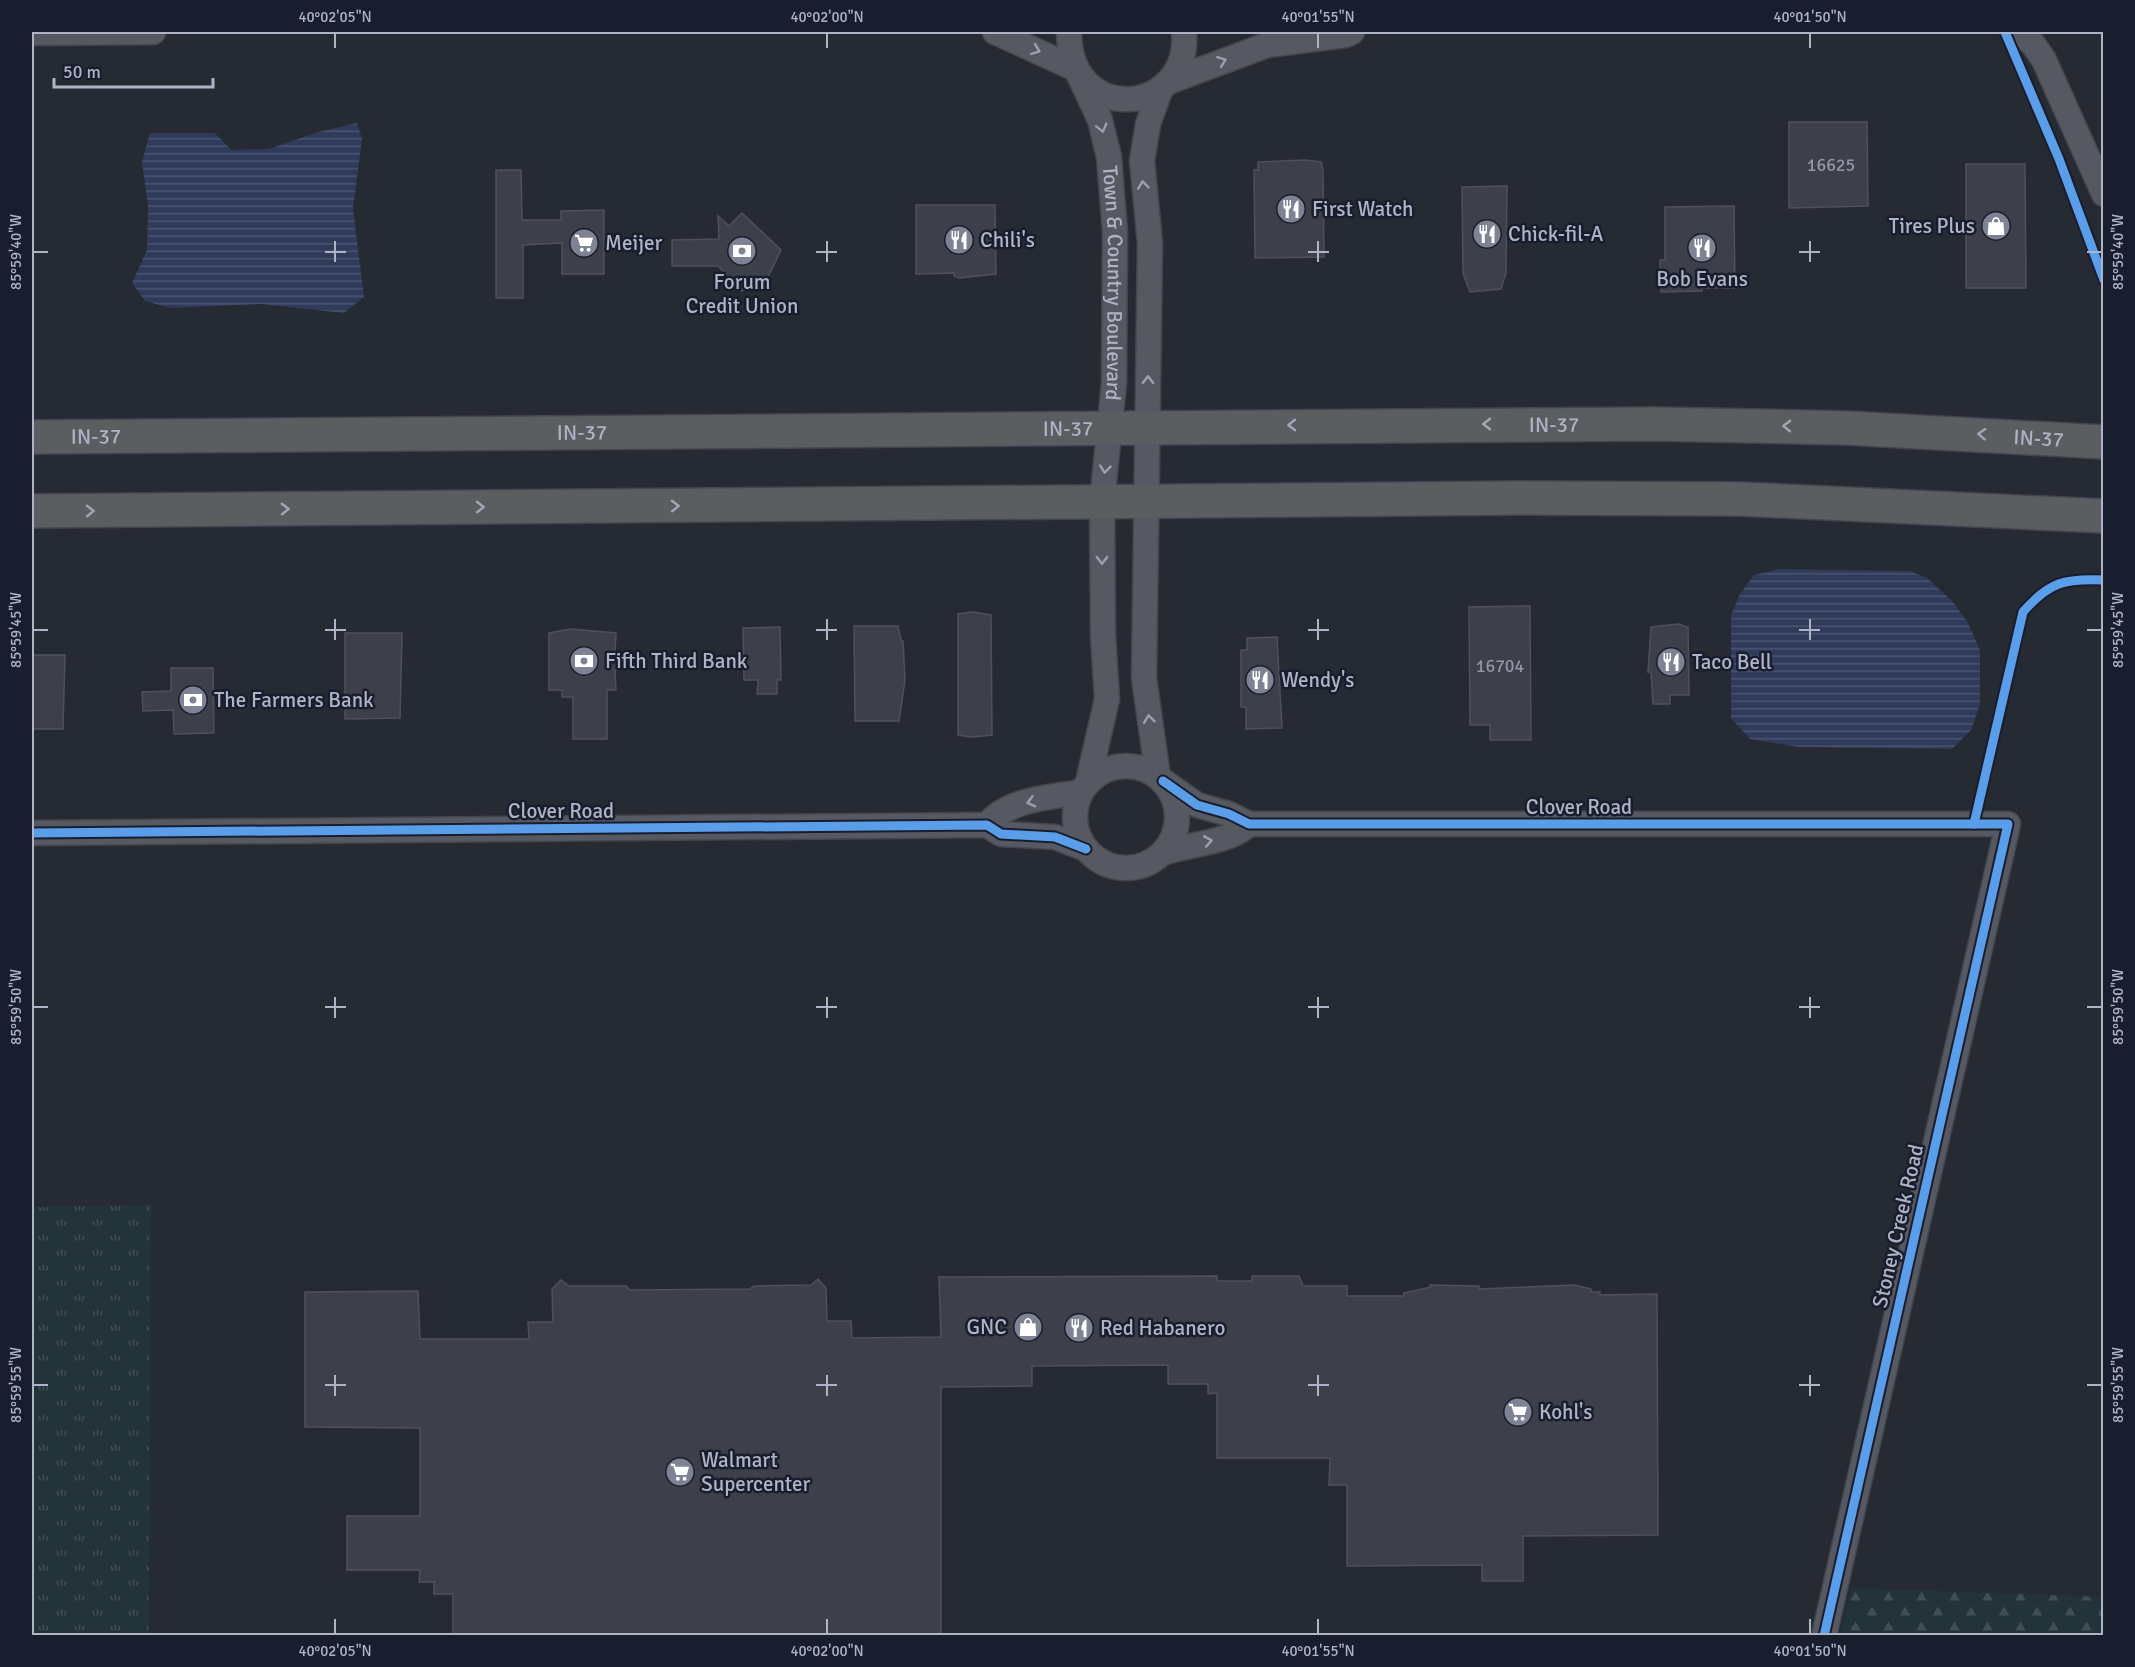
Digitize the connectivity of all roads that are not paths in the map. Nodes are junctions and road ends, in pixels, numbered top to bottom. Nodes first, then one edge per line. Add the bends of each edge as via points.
1 (153, 32) edge
2 (995, 32) edge
3 (1069, 32) edge
4 (1184, 32) edge
5 (1352, 32) edge
6 (32, 33) edge
7 (2023, 35) edge
8 (1077, 72) junction
9 (1164, 85) junction
10 (2103, 194) edge
11 (1147, 426) junction
12 (1109, 427) junction
13 (32, 437) edge
14 (2103, 442) edge
15 (1146, 501) junction
16 (1101, 502) junction
17 (32, 512) edge
18 (2103, 516) edge
19 (1161, 779) junction
20 (1085, 787) junction
21 (1249, 824) junction
22 (2008, 824) joint
23 (987, 825) junction
24 (32, 833) edge
25 (1086, 849) junction
26 (1163, 853) junction
27 (1824, 1635) edge

1 - 6 street
2 -> 8 street
3 - 8 street, Town & Country Boulevard via 1069,51
4 - 9 street, Town & Country Boulevard via 1184,51 1178,68
9 -> 5 street via 1268,45
7 - 10 street via 2044,60
8 - 9 street via 1091,87 1122,99 1139,98
8 -> 12 street, Town & Country Boulevard via 1100,120 1113,192 1114,383
11 -> 9 street, Town & Country Boulevard via 1150,243 1142,161 1148,124
11 - 12 highway, IN-37
14 -> 11 highway, IN-37 via 1846,428 1655,424
11 - 15 street, Town & Country Boulevard
12 - 13 highway, IN-37
12 -> 16 street, Town & Country Boulevard
15 - 16 highway
15 - 18 highway via 1740,500
19 -> 15 street, Town & Country Boulevard via 1144,678
17 -> 16 highway
16 -> 20 street, Town & Country Boulevard via 1102,635 1107,699
19 - 20 street via 1145,769 1115,767 1100,772
19 - 21 street, Clover Road via 1197,805
19 - 26 street via 1177,808 1177,825
20 -> 23 street via 1010,807 997,813
20 - 25 street via 1075,815
21 - 22 street, Clover Road
26 -> 21 street, Clover Road via 1238,834
22 - 27 street, Stoney Creek Road
23 - 24 street, Clover Road
23 - 25 street, Clover Road via 1001,834 1055,837
25 - 26 street via 1106,864 1131,868 1147,864

